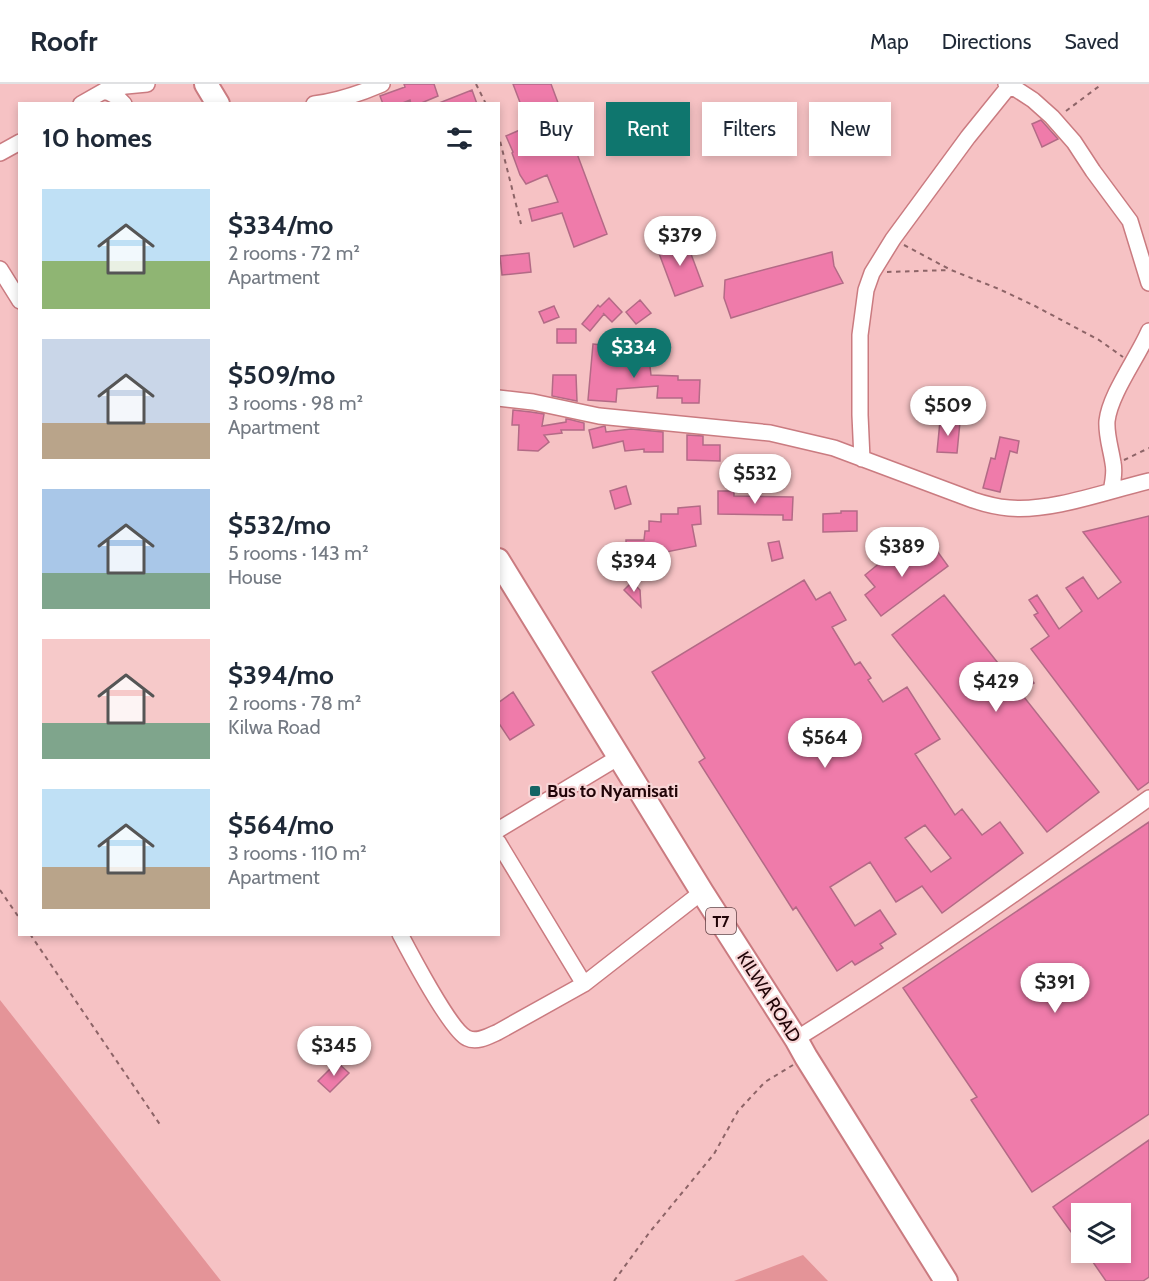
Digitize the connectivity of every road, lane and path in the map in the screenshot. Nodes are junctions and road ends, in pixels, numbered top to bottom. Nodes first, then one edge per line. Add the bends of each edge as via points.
1 (147, 84) edge
2 (206, 84) edge
3 (382, 84) edge
4 (476, 84) edge
5 (1008, 84) edge
6 (1101, 84) edge
7 (104, 91) junction
8 (85, 102) edge
9 (121, 102) edge
10 (217, 102) edge
11 (330, 102) edge
12 (485, 102) edge
13 (1052, 117) junction
14 (500, 141) edge
15 (18, 143) edge
16 (0, 153) edge
17 (521, 224) dead end
18 (893, 239) junction
19 (0, 269) edge
20 (951, 270) junction
21 (872, 273) junction
22 (1149, 283) edge
23 (18, 298) edge
24 (1149, 331) edge
25 (1132, 363) junction
26 (500, 398) edge
27 (1149, 448) edge
28 (862, 459) junction
29 (1114, 465) junction
30 (1149, 481) edge
31 (1111, 491) junction
32 (500, 563) edge
33 (619, 757) junction
34 (1149, 798) edge
35 (500, 829) edge
36 (500, 845) edge
37 (0, 890) edge
38 (702, 892) junction
39 (18, 916) edge
40 (31, 936) edge
41 (401, 936) edge
42 (584, 984) junction
43 (801, 1048) junction
44 (161, 1126) dead end
45 (614, 1281) edge
46 (946, 1281) edge

1 - 7 street
2 - 10 highway
3 - 11 street
4 - 12 path
5 - 13 street
5 - 18 street
6 - 13 path
7 - 8 street
7 - 9 street
13 - 22 street via 1130,221
14 - 17 path
15 - 16 street
18 - 20 path
18 - 21 street
19 - 23 street
20 - 21 path
20 - 25 path via 1035,306 1099,340
21 - 28 street via 860,334
24 - 25 street
25 - 29 street via 1107,420
26 - 28 street via 599,416 770,433
27 - 29 path
28 - 31 street via 992,506 1057,505
29 - 31 street
30 - 31 street
32 - 33 highway, KILWA ROAD / T7
33 - 35 street
33 - 38 highway, KILWA ROAD / T7
34 - 43 street via 842,1011
36 - 42 street
37 - 39 path
38 - 42 street
38 - 43 highway, KILWA ROAD / T7
40 - 44 path
41 - 42 street via 457,1029 473,1040 498,1032
43 - 45 path via 738,1111 714,1154
43 - 46 highway, KILWA ROAD / T7

